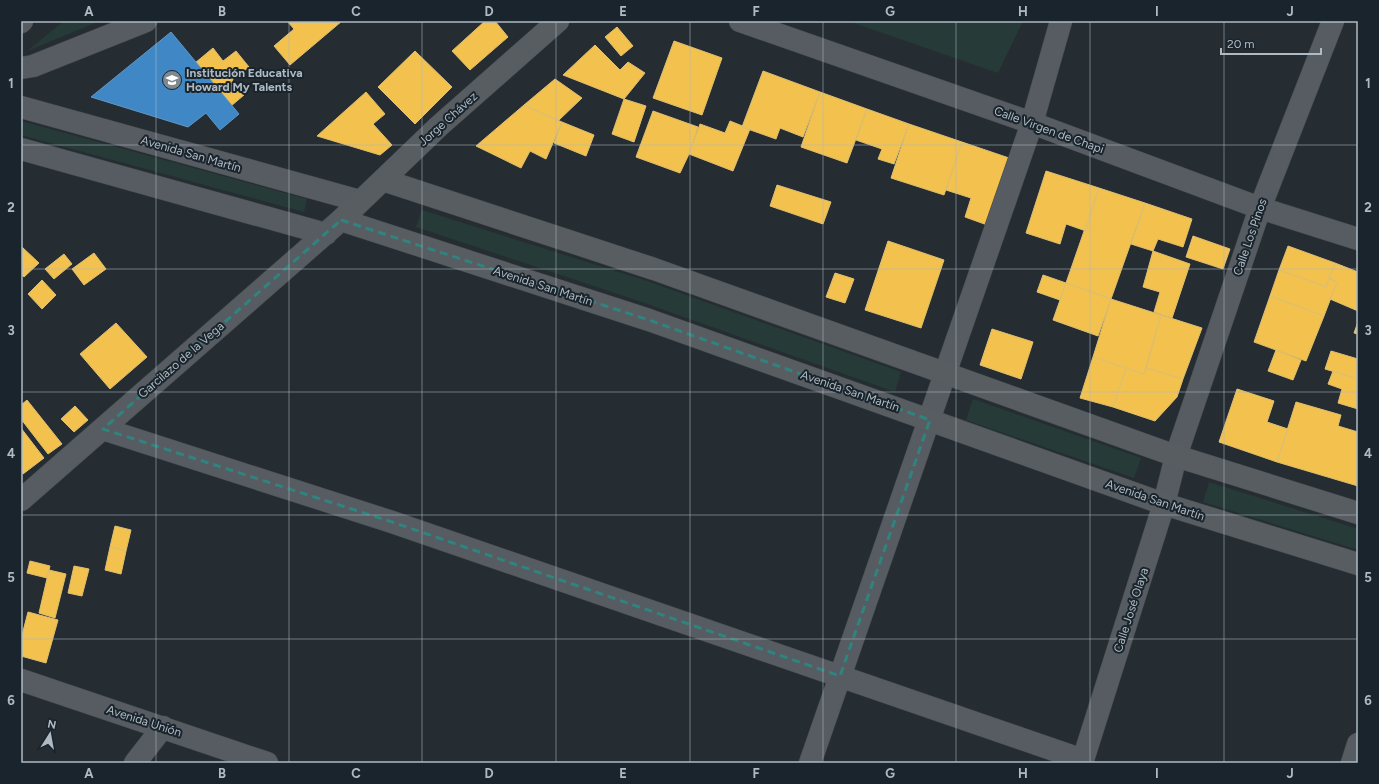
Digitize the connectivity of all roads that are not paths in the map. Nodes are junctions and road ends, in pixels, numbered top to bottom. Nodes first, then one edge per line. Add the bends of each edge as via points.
1 (146, 21) edge
2 (558, 21) edge
3 (740, 21) edge
4 (1061, 21) edge
5 (1333, 21) edge
6 (21, 68) edge
7 (21, 107) edge
8 (1032, 123) junction
9 (21, 149) edge
10 (383, 180) junction
11 (360, 201) junction
12 (1260, 208) junction
13 (334, 227) junction
14 (1358, 240) edge
15 (945, 373) junction
16 (930, 420) junction
17 (103, 428) junction
18 (1176, 456) junction
19 (21, 500) edge
20 (1164, 504) junction
21 (1358, 513) edge
22 (1358, 564) edge
23 (840, 676) junction
24 (21, 680) edge
25 (164, 727) junction
26 (1358, 744) edge
27 (1082, 761) edge
28 (135, 763) edge
29 (268, 763) edge
30 (810, 763) edge
31 (1352, 763) edge

1 - 6 street via 34,66
2 - 10 main road, Jorge Chávez via 439,126
3 - 8 street, Calle Virgen de Chapi
4 - 8 street
5 - 12 street, Calle Los Pinos
7 - 11 street, Avenida San Martín
8 - 12 street, Calle Virgen de Chapi
8 - 15 street
9 - 13 street, Avenida San Martín
10 - 11 main road, Jorge Chávez
10 - 15 main road via 654,268
11 - 13 main road, Jorge Chávez
12 - 14 street, Calle Virgen de Chapi
12 - 18 street, Calle Los Pinos
13 - 16 main road, Avenida San Martín via 649,320
13 - 17 street, Garcilazo de la Vega
15 - 16 street
15 - 18 main road
16 - 20 main road, Avenida San Martín
16 - 23 street
17 - 19 street, Garcilazo de la Vega
17 - 23 street via 399,524
18 - 20 street, Calle José Olaya
18 - 21 main road
20 - 22 main road, Avenida San Martín
20 - 27 street, Calle José Olaya
23 - 27 street
23 - 30 street
24 - 25 street, Avenida Unión
25 - 28 street
25 - 29 street, Avenida Unión
26 - 31 street

